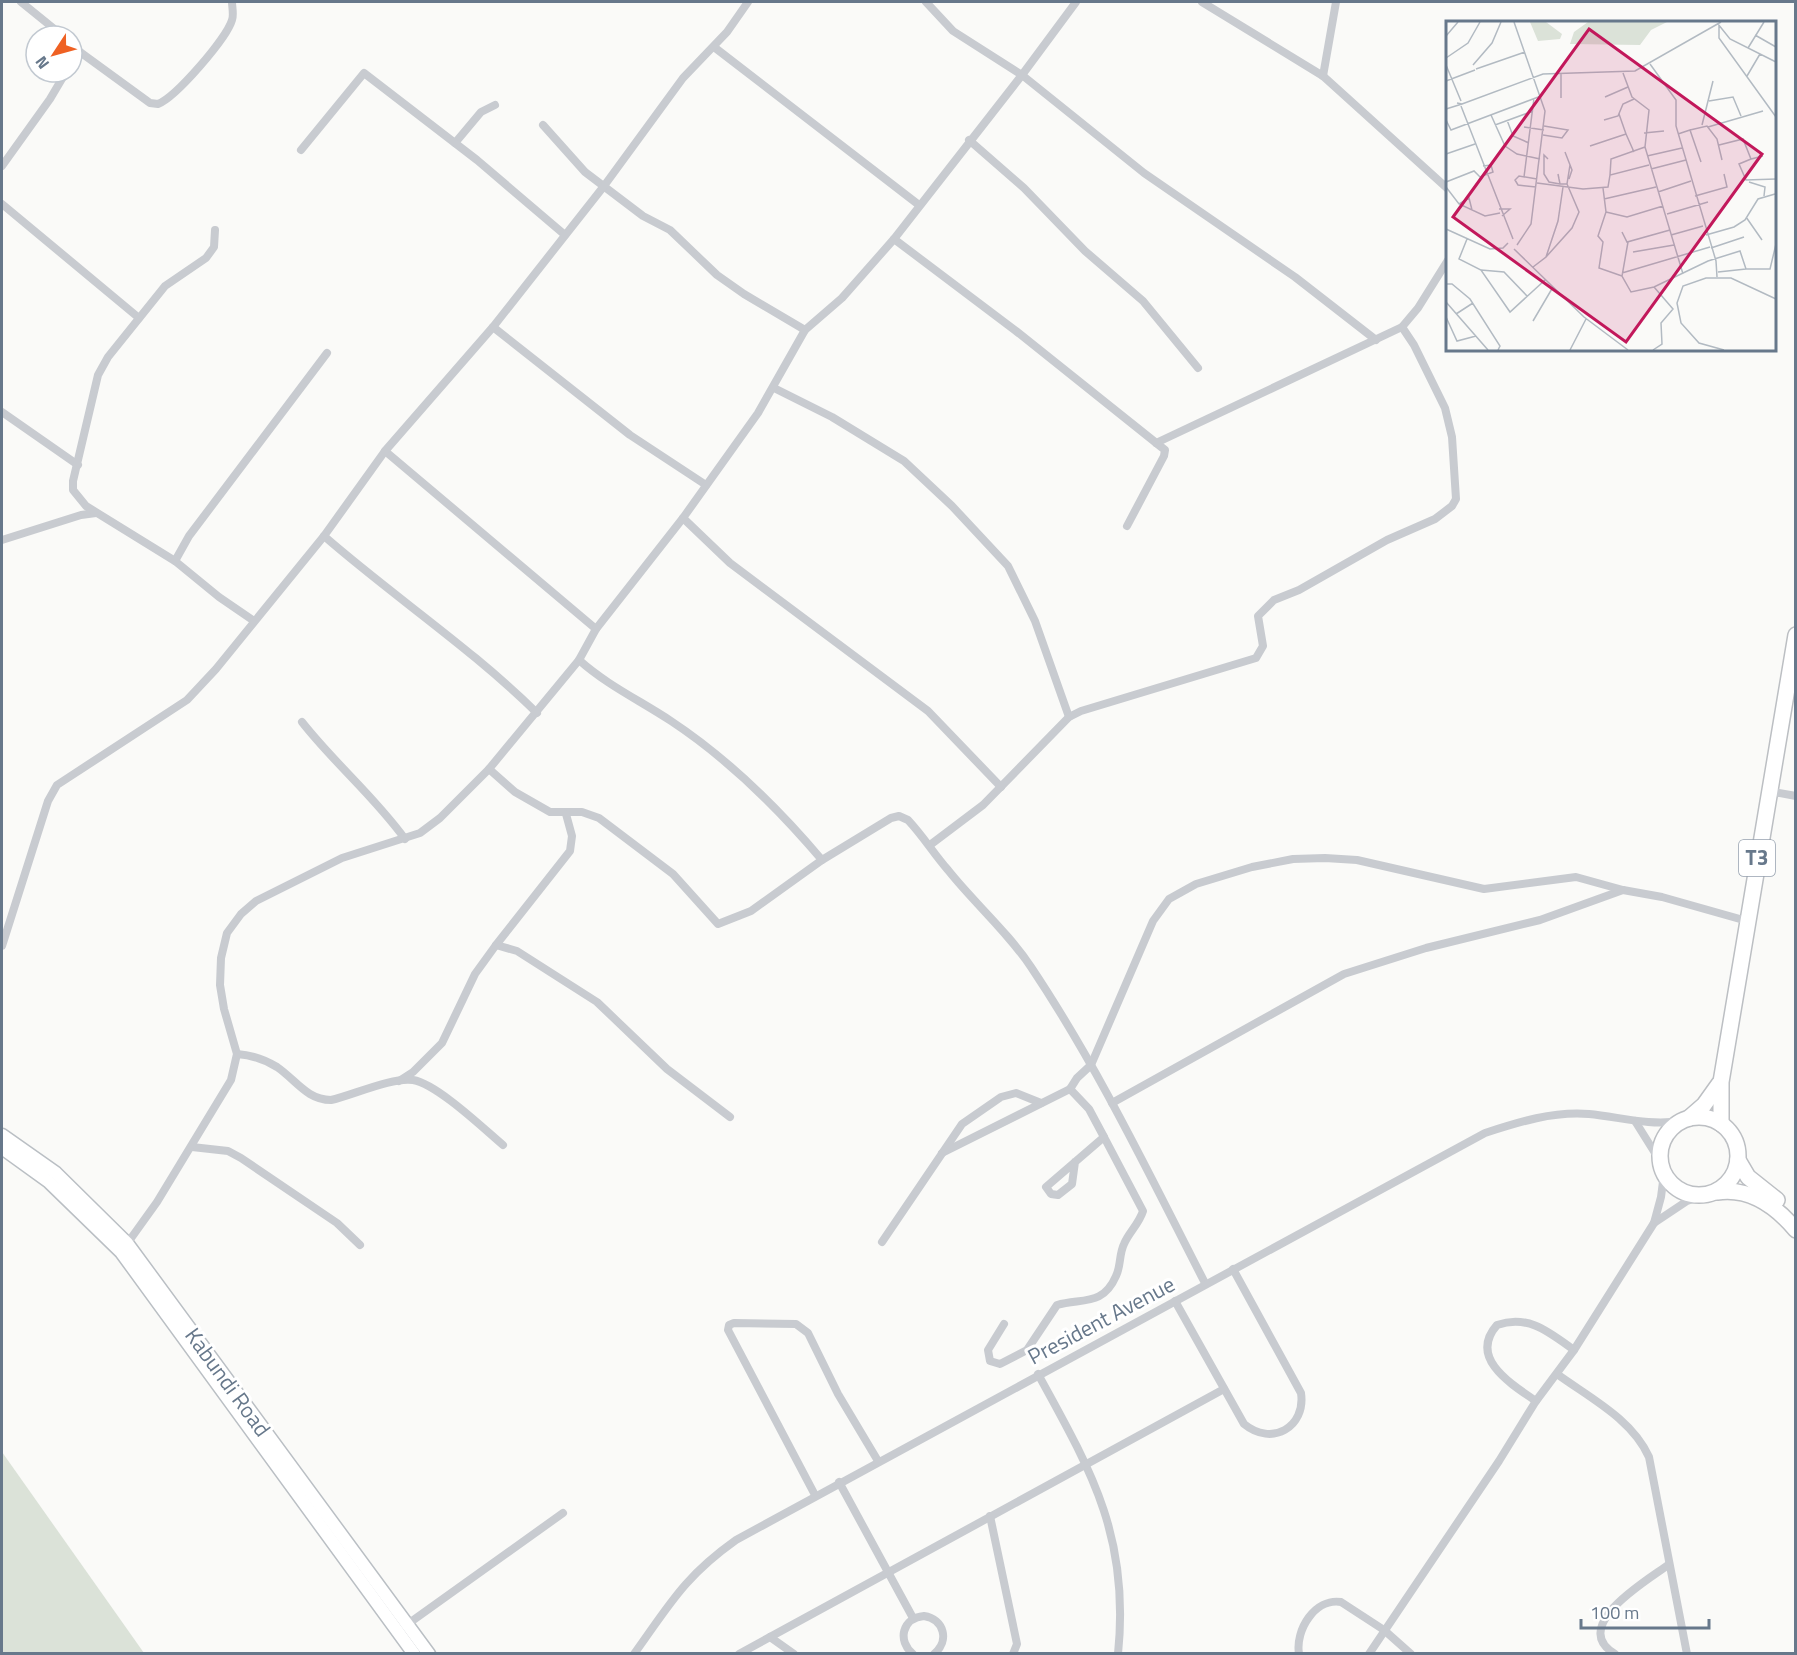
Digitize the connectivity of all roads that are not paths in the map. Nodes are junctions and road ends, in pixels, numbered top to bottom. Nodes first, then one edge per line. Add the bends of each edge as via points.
1 (21, 2) edge
2 (232, 2) edge
3 (748, 2) edge
4 (926, 2) edge
5 (1076, 2) edge
6 (1202, 2) edge
7 (1336, 2) edge
8 (48, 24) edge
9 (714, 47) junction
10 (84, 55) edge
11 (1022, 75) junction
12 (1323, 76) junction
13 (59, 84) edge
14 (495, 105) dead end
15 (543, 125) dead end
16 (969, 140) junction
17 (455, 143) junction
18 (301, 150) dead end
19 (2, 166) edge
20 (604, 186) junction
21 (1446, 187) edge
22 (2, 204) edge
23 (919, 205) junction
24 (215, 230) dead end
25 (565, 234) junction
26 (894, 239) junction
27 (1446, 263) edge
28 (139, 318) junction
29 (493, 327) junction
30 (1402, 327) junction
31 (806, 330) junction
32 (1376, 340) junction
33 (327, 353) dead end
34 (1198, 368) dead end
35 (774, 388) junction
36 (2, 412) edge
37 (1156, 442) junction
38 (385, 451) junction
39 (78, 465) junction
40 (706, 485) junction
41 (96, 513) junction
42 (683, 518) junction
43 (1127, 526) dead end
44 (324, 536) junction
45 (2, 540) edge
46 (175, 561) junction
47 (254, 621) junction
48 (596, 629) junction
49 (1796, 635) edge
50 (579, 660) junction
51 (1789, 711) edge
52 (537, 713) junction
53 (1069, 717) junction
54 (302, 722) dead end
55 (489, 770) junction
56 (1001, 787) junction
57 (1768, 791) junction
58 (1796, 796) edge
59 (566, 814) junction
60 (405, 838) junction
61 (930, 845) junction
62 (822, 860) junction
63 (1623, 890) junction
64 (1747, 921) junction
65 (496, 945) junction
66 (2, 946) edge
67 (237, 1054) junction
68 (1091, 1065) junction
69 (399, 1081) junction
70 (1721, 1082) junction
71 (1070, 1089) junction
72 (1041, 1103) junction
73 (1112, 1103) junction
74 (730, 1117) dead end
75 (1684, 1120) junction
76 (1635, 1121) junction
77 (1721, 1124) junction
78 (2, 1135) edge
79 (1104, 1137) junction
80 (503, 1145) dead end
81 (192, 1147) junction
82 (2, 1148) edge
83 (942, 1153) junction
84 (1738, 1160) junction
85 (1075, 1162) dead end
86 (1662, 1167) junction
87 (1708, 1194) junction
88 (1796, 1217) edge
89 (1654, 1222) junction
90 (1796, 1230) edge
91 (882, 1242) dead end
92 (360, 1245) dead end
93 (124, 1247) junction
94 (1233, 1269) junction
95 (1205, 1283) junction
96 (1175, 1301) junction
97 (1004, 1324) dead end
98 (1574, 1350) junction
99 (1038, 1374) junction
100 (1557, 1374) junction
101 (1224, 1389) junction
102 (1536, 1401) junction
103 (878, 1461) junction
104 (1088, 1465) junction
105 (839, 1482) junction
106 (815, 1495) junction
107 (563, 1513) dead end
108 (990, 1516) junction
109 (1668, 1565) junction
110 (887, 1572) junction
111 (913, 1618) junction
112 (402, 1629) junction
113 (1384, 1630) junction
114 (770, 1637) junction
115 (414, 1653) edge
116 (429, 1653) edge
117 (637, 1653) edge
118 (739, 1653) edge
119 (794, 1653) edge
120 (913, 1653) edge
121 (934, 1653) edge
122 (1013, 1653) edge
123 (1118, 1653) edge
124 (1299, 1653) edge
125 (1369, 1653) edge
126 (1411, 1653) edge
127 (1615, 1653) edge
128 (1687, 1653) edge

1 - 8 street
2 - 10 street via 232,20 186,85 158,104 150,103
3 - 9 street
4 - 11 street via 953,31
5 - 11 street
6 - 12 street
7 - 12 street
9 - 20 street via 683,78
9 - 23 street
11 - 16 street
11 - 32 street via 1144,173 1295,277
12 - 21 street
13 - 19 street
14 - 17 street via 475,118
15 - 20 street via 573,160
16 - 23 street
16 - 34 street via 1143,301
17 - 18 street via 364,73
17 - 25 street
20 - 25 street
20 - 31 street via 643,216 670,230 717,275
22 - 28 street
23 - 26 street
24 - 28 street via 214,247 206,258 172,279
25 - 29 street
26 - 31 street via 842,298
26 - 37 street
27 - 30 street
28 - 39 street via 98,375
29 - 38 street
29 - 40 street via 630,435
30 - 32 street
30 - 53 street via 1445,408 1457,491 1452,506 1435,519 1274,600 1258,616 1263,646 1256,658
31 - 35 street
32 - 37 street
33 - 46 street via 189,536
35 - 40 street
35 - 53 street via 832,417 904,461 1008,566 1035,621
36 - 39 street
37 - 43 street via 1165,450 1164,456
38 - 44 street
38 - 48 street
39 - 41 street via 73,489
40 - 42 street
41 - 45 street via 81,514
41 - 46 street
42 - 48 street
42 - 56 street via 730,563 928,711
44 - 47 street
44 - 52 street via 472,654
46 - 47 street
47 - 66 street via 187,700 57,785 48,801
48 - 50 street
49 - 51 highway, T3
50 - 52 street
50 - 62 street via 600,679 672,722 716,756 762,795
51 - 57 highway, T3
52 - 55 street
53 - 56 street
54 - 60 street via 327,754 388,814
55 - 59 street via 531,802 550,812
55 - 60 street via 440,818 420,833
56 - 61 street via 957,827
57 - 58 street
57 - 64 highway, T3
59 - 62 street via 582,812 599,818 673,874 718,924 751,911
59 - 65 street via 572,836 570,851
60 - 67 street via 342,858 256,901 241,914 227,933 220,985
61 - 62 street via 908,820 899,816
61 - 68 street via 1030,965
63 - 64 street
63 - 68 street via 1576,878 1484,889 1357,860 1326,858 1293,859 1196,884 1169,899 1153,921
63 - 73 street via 1540,920 1426,948 1344,974
64 - 70 highway, T3
65 - 69 street via 475,974 442,1042
65 - 74 street via 517,951 597,1002 666,1069
67 - 69 street via 255,1056 277,1068 321,1100
67 - 81 street via 231,1080
68 - 71 street
68 - 73 street
69 - 80 street via 413,1080 428,1086
70 - 75 highway, T3 via 1704,1105
70 - 77 highway, T3
71 - 72 street
71 - 79 street via 1089,1109
72 - 83 street
72 - 83 street via 1016,1093 1001,1097 962,1124
73 - 95 street
75 - 76 street, President Avenue via 1659,1125
75 - 77 highway via 1711,1119
75 - 86 highway, T3 via 1664,1138
76 - 86 street
76 - 94 street, President Avenue via 1587,1114 1535,1117 1485,1133
77 - 84 highway, T3 via 1734,1139
78 - 93 street, Kabundi Road via 56,1173
79 - 85 street
79 - 97 street via 1143,1211 1123,1246 1117,1275 1105,1295 1057,1305 1027,1350 1000,1364 990,1361 988,1350
81 - 92 street via 228,1151 241,1158 337,1223
81 - 93 street
82 - 93 street, Kabundi Road via 49,1182
83 - 91 street
84 - 87 highway via 1730,1180
84 - 88 highway, T3 via 1748,1177
86 - 87 highway via 1681,1191
86 - 89 street via 1661,1197
87 - 89 street
87 - 90 highway via 1735,1190 1760,1199
89 - 98 street
93 - 112 street, Kabundi Road
94 - 95 street, President Avenue
94 - 101 street via 1299,1386 1302,1406 1293,1423 1271,1436 1261,1435 1244,1425
95 - 96 street, President Avenue
96 - 99 street, President Avenue
96 - 101 street
98 - 100 street
98 - 102 street via 1542,1328 1522,1320 1497,1325 1488,1335 1486,1347 1492,1364 1506,1381
99 - 103 street, President Avenue
99 - 104 street
100 - 102 street
100 - 109 street via 1641,1438 1649,1457
101 - 104 street
102 - 113 street
103 - 105 street, President Avenue
103 - 106 street via 808,1333 796,1324 782,1322 729,1325 741,1359 769,1404
104 - 108 street
104 - 123 street via 1109,1525 1120,1573
105 - 106 street, President Avenue
105 - 110 street
106 - 117 street, President Avenue via 713,1556 689,1577
107 - 112 street
108 - 110 street
108 - 122 street via 1017,1644
109 - 127 street via 1617,1602 1607,1614 1601,1627 1602,1638
109 - 128 street
110 - 111 street
110 - 114 street
111 - 120 street via 903,1636
111 - 121 street via 929,1617 941,1626 943,1642
112 - 115 street, Kabundi Road
112 - 116 street, Kabundi Road
113 - 124 street via 1341,1602 1326,1603 1302,1627
113 - 125 street
113 - 126 street
114 - 118 street
114 - 119 street

